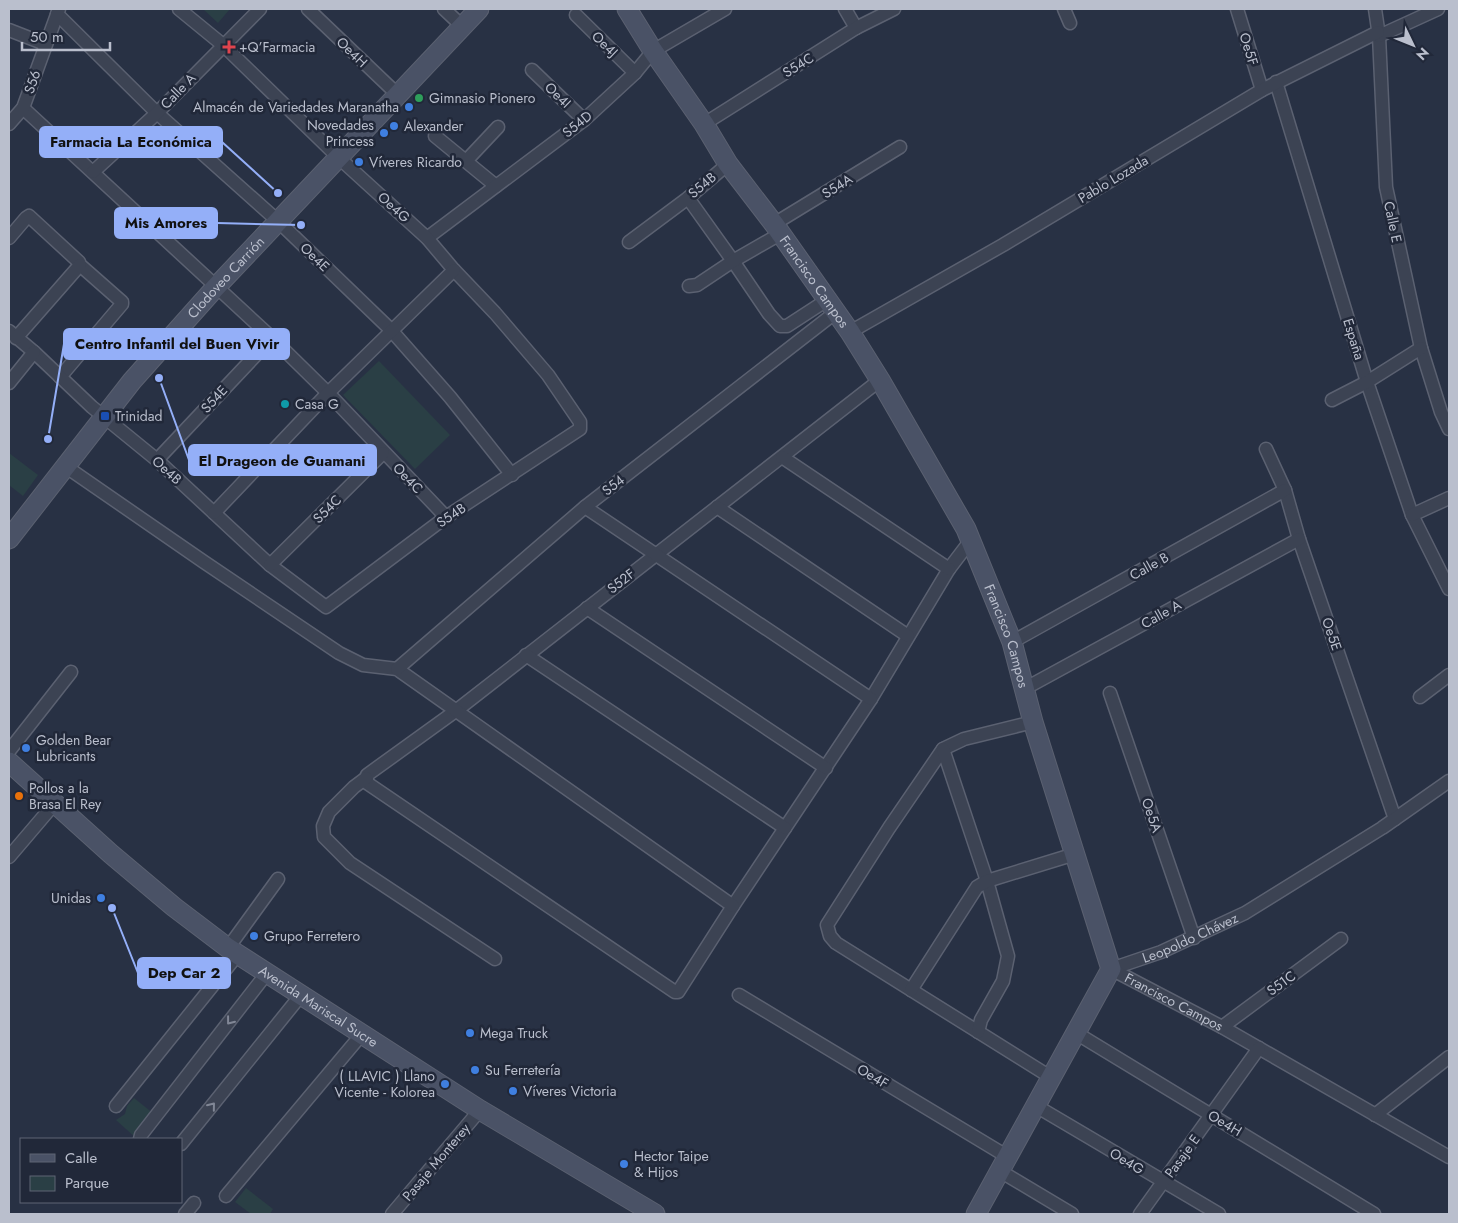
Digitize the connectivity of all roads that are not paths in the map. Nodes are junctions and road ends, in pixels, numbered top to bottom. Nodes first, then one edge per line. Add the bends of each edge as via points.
1 (179, 9) edge
2 (260, 9) edge
3 (308, 9) edge
4 (444, 9) edge
5 (479, 9) edge
6 (627, 9) edge
7 (725, 9) edge
8 (845, 9) edge
9 (894, 9) edge
10 (1064, 9) edge
11 (1236, 9) edge
12 (1375, 9) edge
13 (1438, 9) edge
14 (58, 12) edge
15 (576, 15) dead end
16 (1070, 23) dead end
17 (462, 26) junction
18 (856, 28) junction
19 (9, 30) edge
20 (1378, 34) junction
21 (45, 44) junction
22 (223, 45) junction
23 (653, 51) junction
24 (532, 70) dead end
25 (635, 73) junction
26 (1276, 82) junction
27 (1262, 90) junction
28 (397, 94) junction
29 (23, 108) junction
30 (157, 113) junction
31 (584, 120) junction
32 (9, 124) edge
33 (704, 124) junction
34 (498, 128) dead end
35 (435, 136) dead end
36 (900, 147) dead end
37 (338, 157) junction
38 (466, 161) junction
39 (728, 164) junction
40 (93, 172) junction
41 (496, 186) junction
42 (688, 198) junction
43 (278, 222) junction
44 (777, 229) junction
45 (9, 238) edge
46 (427, 238) junction
47 (629, 242) dead end
48 (734, 261) junction
49 (80, 265) junction
50 (454, 270) junction
51 (689, 286) dead end
52 (215, 288) junction
53 (832, 306) junction
54 (391, 330) junction
55 (850, 332) junction
56 (13, 335) edge
57 (272, 338) junction
58 (1421, 348) junction
59 (34, 352) junction
60 (60, 378) junction
61 (880, 380) junction
62 (1367, 382) junction
63 (9, 383) edge
64 (328, 394) junction
65 (1332, 400) dead end
66 (105, 416) junction
67 (580, 429) joint
68 (1449, 429) edge
69 (1266, 449) dead end
70 (384, 453) junction
71 (782, 456) junction
72 (157, 460) junction
73 (65, 466) junction
74 (512, 475) junction
75 (1285, 490) junction
76 (1449, 498) edge
77 (585, 507) junction
78 (718, 507) junction
79 (214, 513) junction
80 (1412, 515) junction
81 (446, 517) junction
82 (9, 539) edge
83 (1299, 539) junction
84 (971, 540) junction
85 (655, 555) junction
86 (270, 565) junction
87 (949, 569) junction
88 (1449, 589) edge
89 (326, 607) joint
90 (587, 608) junction
91 (908, 636) junction
92 (1012, 642) junction
93 (526, 655) junction
94 (397, 669) junction
95 (71, 672) dead end
96 (1449, 675) edge
97 (1024, 689) junction
98 (1110, 693) dead end
99 (1420, 697) dead end
100 (871, 699) junction
101 (457, 710) junction
102 (1033, 722) junction
103 (944, 749) junction
104 (9, 751) edge
105 (9, 762) edge
106 (826, 768) junction
107 (367, 781) junction
108 (1449, 781) edge
109 (55, 803) junction
110 (1395, 819) junction
111 (785, 828) junction
112 (1075, 854) junction
113 (9, 857) edge
114 (278, 879) dead end
115 (987, 881) junction
116 (733, 906) junction
117 (1194, 938) junction
118 (1341, 939) dead end
119 (233, 951) junction
120 (495, 960) dead end
121 (1111, 969) junction
122 (267, 973) junction
123 (911, 990) junction
124 (301, 995) junction
125 (739, 995) dead end
126 (1222, 1027) junction
127 (978, 1032) junction
128 (1076, 1033) junction
129 (362, 1034) junction
130 (1259, 1048) junction
131 (1449, 1058) edge
132 (1052, 1078) junction
133 (116, 1106) dead end
134 (1036, 1106) junction
135 (480, 1110) junction
136 (1212, 1115) junction
137 (1375, 1115) junction
138 (140, 1138) edge
139 (182, 1143) edge
140 (1449, 1157) edge
141 (1004, 1164) junction
142 (1163, 1182) junction
143 (226, 1196) dead end
144 (194, 1203) dead end
145 (646, 1212) edge
146 (185, 1214) edge
147 (392, 1214) edge
148 (976, 1214) edge
149 (1072, 1214) edge
150 (1140, 1214) edge
151 (1219, 1214) edge
152 (1374, 1214) edge

1 - 22 street, Oe4G
2 - 22 street, Calle A
3 - 28 street, Oe4H
4 - 17 street
5 - 17 street, Clodoveo Carrión
6 - 23 street, Francisco Campos
7 - 23 street, S54D
8 - 18 street
9 - 18 street, S54C
10 - 16 street
11 - 27 street, Oe5F
12 - 20 street, Calle E
13 - 20 street, Pablo Lozada
14 - 21 street, S56
14 - 30 street, Oe4E
15 - 25 street, Oe4J
17 - 28 street, Clodoveo Carrión
18 - 33 street, S54C
19 - 21 street
20 - 26 street, Pablo Lozada
20 - 58 street, Calle E via 1386,188
21 - 29 street, S56
22 - 30 street, Calle A
22 - 37 street, Oe4G
23 - 25 street, S54D
23 - 33 street, Francisco Campos
24 - 31 street, Oe4I
25 - 31 street, S54D
26 - 27 street, Pablo Lozada
26 - 62 street, España
27 - 55 street, Pablo Lozada
28 - 37 street, Clodoveo Carrión
29 - 32 street, S56
29 - 40 street, Oe4C
30 - 40 street, Calle A
30 - 43 street, Oe4E
31 - 41 street, S54D
33 - 39 street, Francisco Campos
34 - 38 street
35 - 38 street
36 - 44 street, S54A
37 - 43 street, Clodoveo Carrión
37 - 46 street, Oe4G
38 - 41 street
39 - 42 street, S54B
39 - 44 street, Francisco Campos
40 - 52 street, Oe4C
41 - 46 street, S54D
42 - 47 street, S54B
42 - 48 street
43 - 52 street, Clodoveo Carrión
43 - 54 street, Oe4E
44 - 48 street, S54A
44 - 53 street, Francisco Campos
45 - 49 street via 29,216
46 - 50 street, Oe4G
48 - 51 street, S54A via 697,285
48 - 53 street via 780,326 787,326
49 - 56 street
49 - 60 street via 122,304
50 - 54 street
50 - 67 street, Oe4G via 548,375 580,422
52 - 57 street, Oe4C
52 - 66 street, Clodoveo Carrión
53 - 55 street, Francisco Campos
53 - 77 street, S54
54 - 64 street
54 - 74 street, Oe4E
55 - 61 street, Francisco Campos
56 - 59 street, Oe4B
57 - 64 street, Oe4C
57 - 72 street, S54E
58 - 62 street
58 - 68 street, Calle E
59 - 60 street, Oe4B
59 - 63 street
60 - 66 street, Oe4B
61 - 71 street, S52F
61 - 84 street, Francisco Campos
62 - 65 street
62 - 80 street, España
64 - 70 street, Oe4C
64 - 79 street
66 - 72 street, Oe4B
66 - 73 street, Clodoveo Carrión
67 - 74 street, S54B
69 - 75 street, Oe5E
70 - 81 street, Oe4C
70 - 86 street, S54C
71 - 78 street, S52F
71 - 87 street
72 - 79 street, Oe4B
73 - 82 street, Clodoveo Carrión
73 - 94 street via 339,653 364,665
74 - 81 street, S54B
75 - 83 street, Oe5E
75 - 92 street, Calle B
76 - 80 street
77 - 85 street
77 - 94 street, S54
78 - 85 street, S52F
78 - 91 street
79 - 86 street, Oe4B
80 - 88 street, España
81 - 89 street, S54B
83 - 97 street, Calle A
83 - 110 street, Oe5E
84 - 87 street
84 - 92 street, Francisco Campos
85 - 90 street, S52F
85 - 100 street
86 - 89 street, Oe4B
87 - 91 street
90 - 93 street, S52F
90 - 106 street
91 - 100 street
92 - 97 street, Francisco Campos
93 - 101 street, S52F
93 - 111 street
94 - 101 street
95 - 104 street
96 - 99 street
97 - 102 street, Francisco Campos
98 - 117 street, Oe5A
100 - 106 street
101 - 107 street, S52F via 368,775
101 - 116 street
102 - 103 street via 964,739
102 - 112 street, Francisco Campos
103 - 115 street
103 - 123 street via 827,925 836,943
105 - 109 street, Avenida Mariscal Sucre
106 - 111 street
107 - 116 street via 675,992 680,990
107 - 120 street, S52F via 354,787 329,812 323,826 324,837 350,863
108 - 110 street, Leopoldo Chávez
109 - 113 street
109 - 119 street, Avenida Mariscal Sucre via 174,907
110 - 117 street, Leopoldo Chávez via 1245,913
111 - 116 street
112 - 115 street
112 - 121 street, Francisco Campos
114 - 119 street
115 - 123 street via 977,887
115 - 127 street via 1008,956 1003,981 981,1020
117 - 121 street, Leopoldo Chávez
118 - 126 street, S51C
119 - 122 street, Avenida Mariscal Sucre
119 - 133 street
121 - 126 street, Francisco Campos
121 - 128 street
122 - 124 street, Avenida Mariscal Sucre
122 -> 138 street
123 - 127 street
124 - 129 street, Avenida Mariscal Sucre
139 -> 124 street
125 - 141 street, Oe4F
126 - 130 street, Francisco Campos
127 - 132 street
128 - 132 street
128 - 136 street, Oe4H
129 - 135 street, Avenida Mariscal Sucre
129 - 143 street
130 - 136 street, Pasaje E
130 - 137 street, Francisco Campos
131 - 137 street
132 - 134 street
134 - 141 street
134 - 142 street, Oe4G
135 - 145 street, Avenida Mariscal Sucre
135 - 147 street, Pasaje Monterey
136 - 142 street, Pasaje E
136 - 152 street, Oe4H
137 - 140 street, Francisco Campos
141 - 148 street
141 - 149 street, Oe4F
142 - 150 street, Pasaje E
142 - 151 street, Oe4G
144 - 146 street

